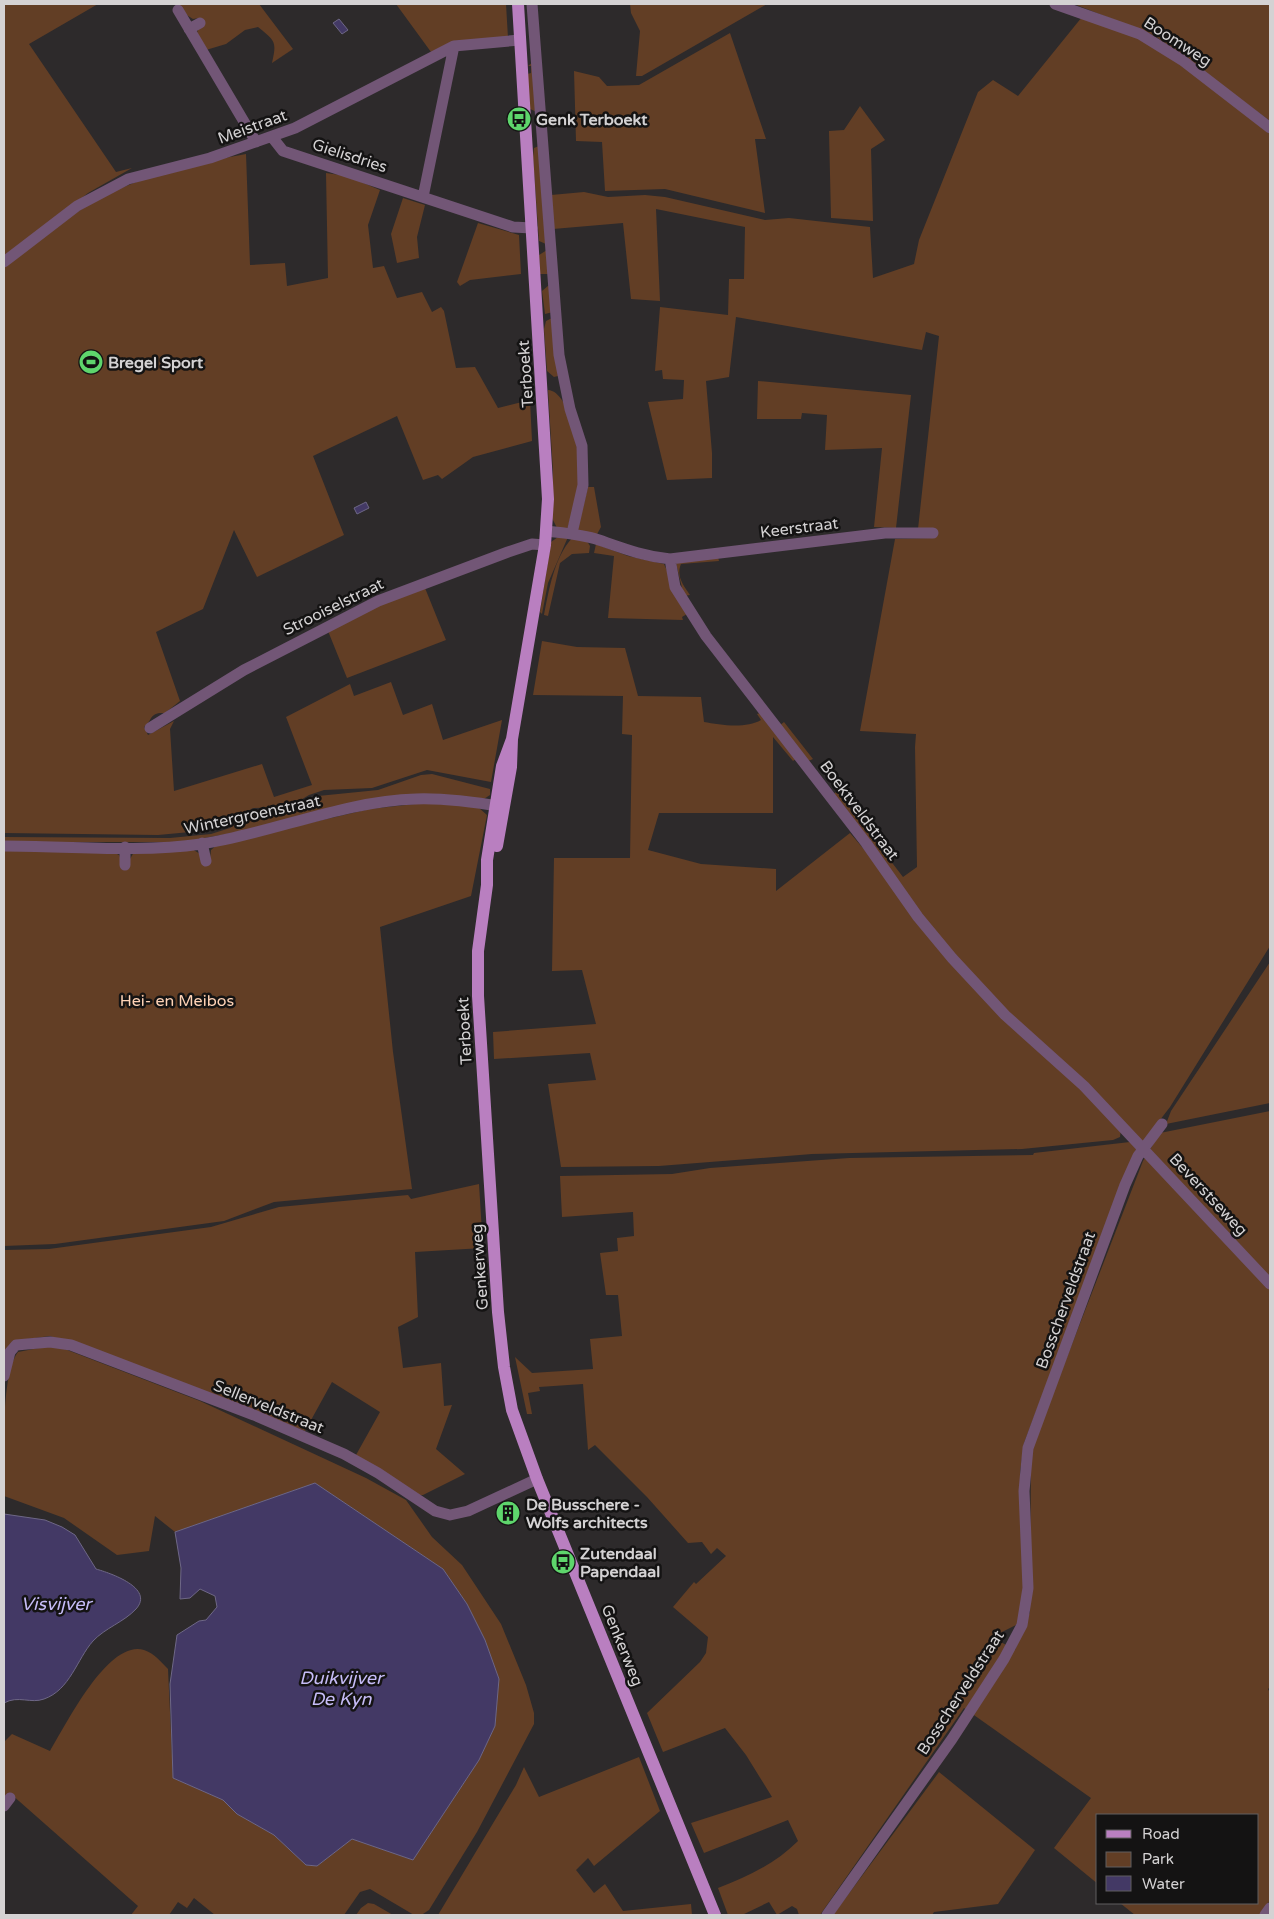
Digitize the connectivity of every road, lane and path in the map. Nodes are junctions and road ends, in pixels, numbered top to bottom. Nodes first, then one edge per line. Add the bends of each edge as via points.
1 (518, 4) edge
2 (532, 4) edge
3 (1055, 4) edge
4 (178, 10) dead end
5 (200, 22) dead end
6 (189, 29) junction
7 (520, 40) junction
8 (454, 46) junction
9 (1270, 128) edge
10 (272, 137) junction
11 (256, 142) junction
12 (423, 197) junction
13 (532, 228) junction
14 (4, 262) edge
15 (546, 531) junction
16 (572, 533) junction
17 (933, 533) dead end
18 (545, 544) junction
19 (670, 559) junction
20 (150, 728) dead end
21 (500, 806) junction
22 (202, 844) junction
23 (4, 846) edge
24 (125, 847) junction
25 (206, 861) dead end
26 (125, 864) dead end
27 (1162, 1124) dead end
28 (1145, 1149) junction
29 (489, 1177) joint
30 (1270, 1284) edge
31 (4, 1376) edge
32 (532, 1481) junction
33 (1270, 1908) edge
34 (715, 1915) edge
35 (827, 1915) edge
36 (1266, 1915) edge

1 - 7 main road, Terboekt
2 - 16 street via 559,356 582,446 583,485
3 - 9 street, Boomweg via 1140,34 1182,60
4 - 6 street
5 - 6 street
6 - 11 street
7 - 8 street, Meistraat
7 - 13 main road, Terboekt
8 - 10 street, Meistraat
8 - 12 street
10 - 11 street, Meistraat
10 - 12 street, Gielisdries via 283,151
11 - 14 street, Meistraat via 210,158 128,179 77,206
12 - 13 street, Gielisdries via 513,227
13 - 15 main road, Terboekt via 547,470
15 - 16 street
15 - 18 main road, Terboekt
16 - 19 street via 644,556
17 - 19 street, Keerstraat via 885,533
18 - 20 street, Strooiselstraat via 532,544 508,552 378,601 244,670
18 - 21 main road, Terboekt via 512,739 502,766
19 - 28 street, Boektveldstraat via 675,587 706,636 866,843 918,917 1005,1015 1084,1086
21 - 22 street, Wintergroenstraat via 415,799 376,803
21 - 29 main road, Terboekt via 487,860 478,970
22 - 24 street, Wintergroenstraat
22 - 25 street
23 - 24 street, Wintergroenstraat
24 - 26 street
27 - 28 street, Bosscherveldstraat
28 - 30 street, Beverstseweg
28 - 35 street, Bosscherveldstraat via 1138,1156 1125,1185 1028,1448 1024,1491 1028,1588 1022,1625 952,1739
29 - 32 main road, Genkerweg via 506,1388
31 - 32 street, Sellerveldstraat via 10,1352 16,1345 50,1342 70,1345 344,1454 427,1506 450,1515 468,1511
32 - 34 main road, Genkerweg
33 - 36 street

